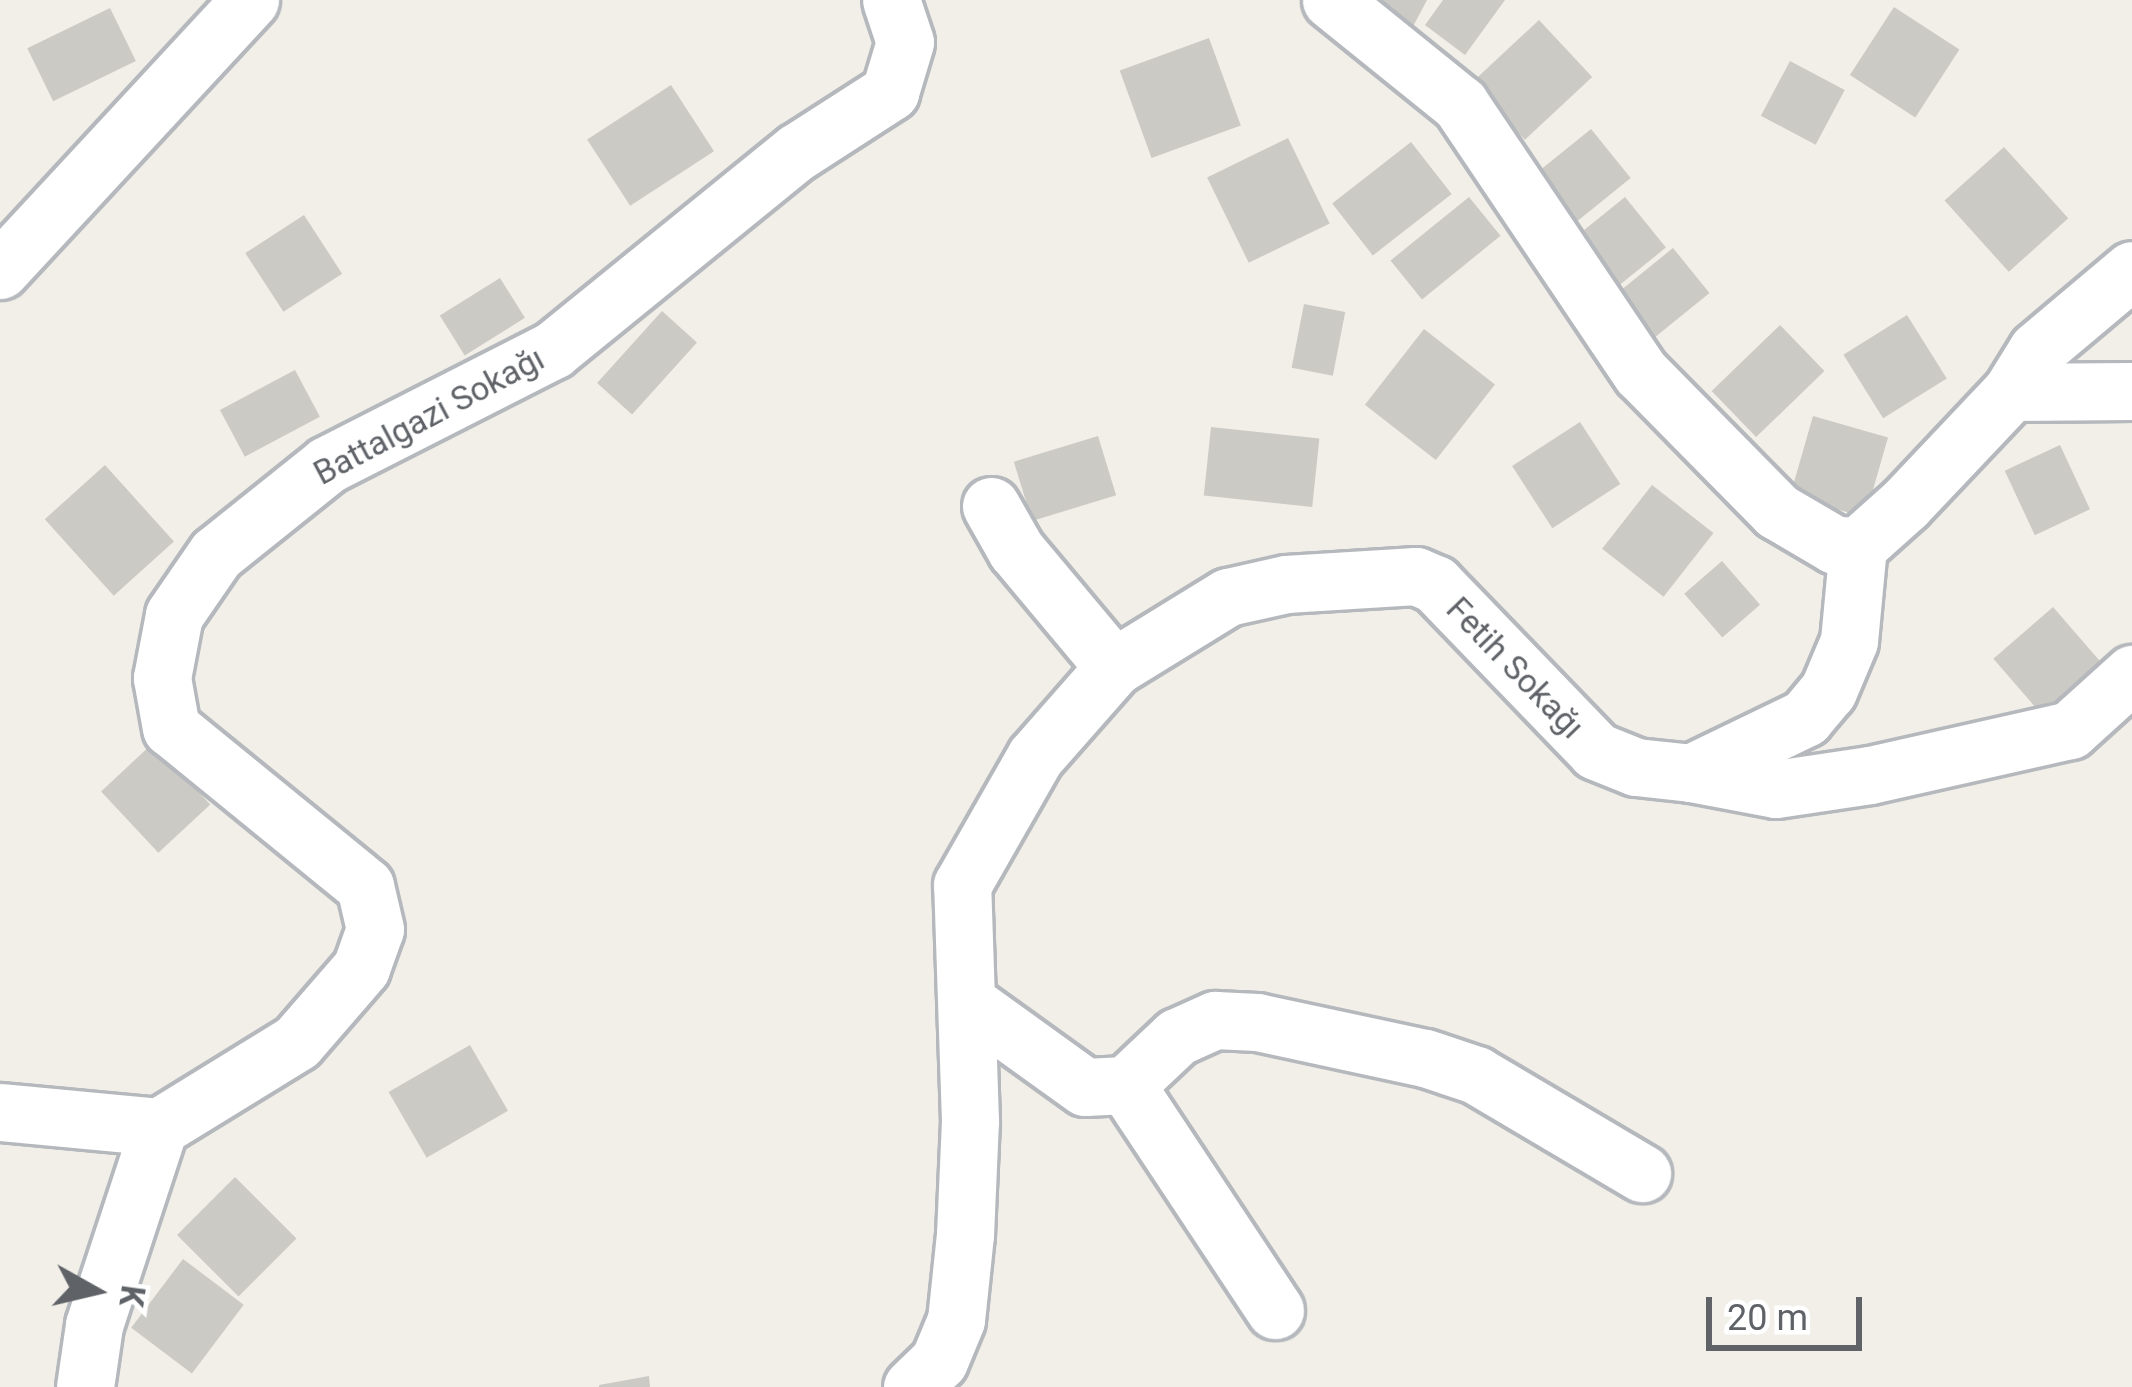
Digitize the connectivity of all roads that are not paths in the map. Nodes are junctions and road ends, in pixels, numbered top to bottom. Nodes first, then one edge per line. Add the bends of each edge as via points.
1 (250, 0) edge
2 (891, 0) edge
3 (1331, 0) edge
4 (0, 270) edge
5 (2132, 270) edge
6 (2011, 392) junction
7 (2132, 392) edge
8 (991, 506) dead end
9 (1858, 547) junction
10 (1114, 667) junction
11 (2132, 674) edge
12 (1690, 772) junction
13 (968, 1004) junction
14 (1126, 1085) junction
15 (0, 1112) edge
16 (160, 1127) junction
17 (1642, 1173) dead end
18 (1275, 1310) dead end
19 (85, 1387) edge
20 (912, 1387) edge

1 - 4 street
2 - 16 street, Battalgazi Sokağı via 905,42 890,92 797,152 553,350 326,465 217,554 174,615 162,678 171,728 365,886 375,929 361,968 297,1042
3 - 9 street via 1460,104 1641,373 1777,512 1815,537
5 - 6 street via 2037,350
6 - 7 street
6 - 9 street
8 - 10 street via 1016,550
9 - 12 street via 1849,641 1828,691 1805,718
10 - 12 street, Fetih Sokağı via 1228,597 1286,584 1416,576 1435,584 1596,751 1636,767
10 - 13 street, Fetih Sokağı via 1035,758 988,827 962,885
11 - 12 street via 2070,730 1870,775 1776,788
13 - 14 street via 1085,1087
13 - 20 street, Fetih Sokağı via 970,1121 956,1320 939,1361
14 - 17 street via 1177,1037 1215,1021 1257,1022 1475,1076
14 - 18 street
15 - 16 street
16 - 19 street via 94,1324

